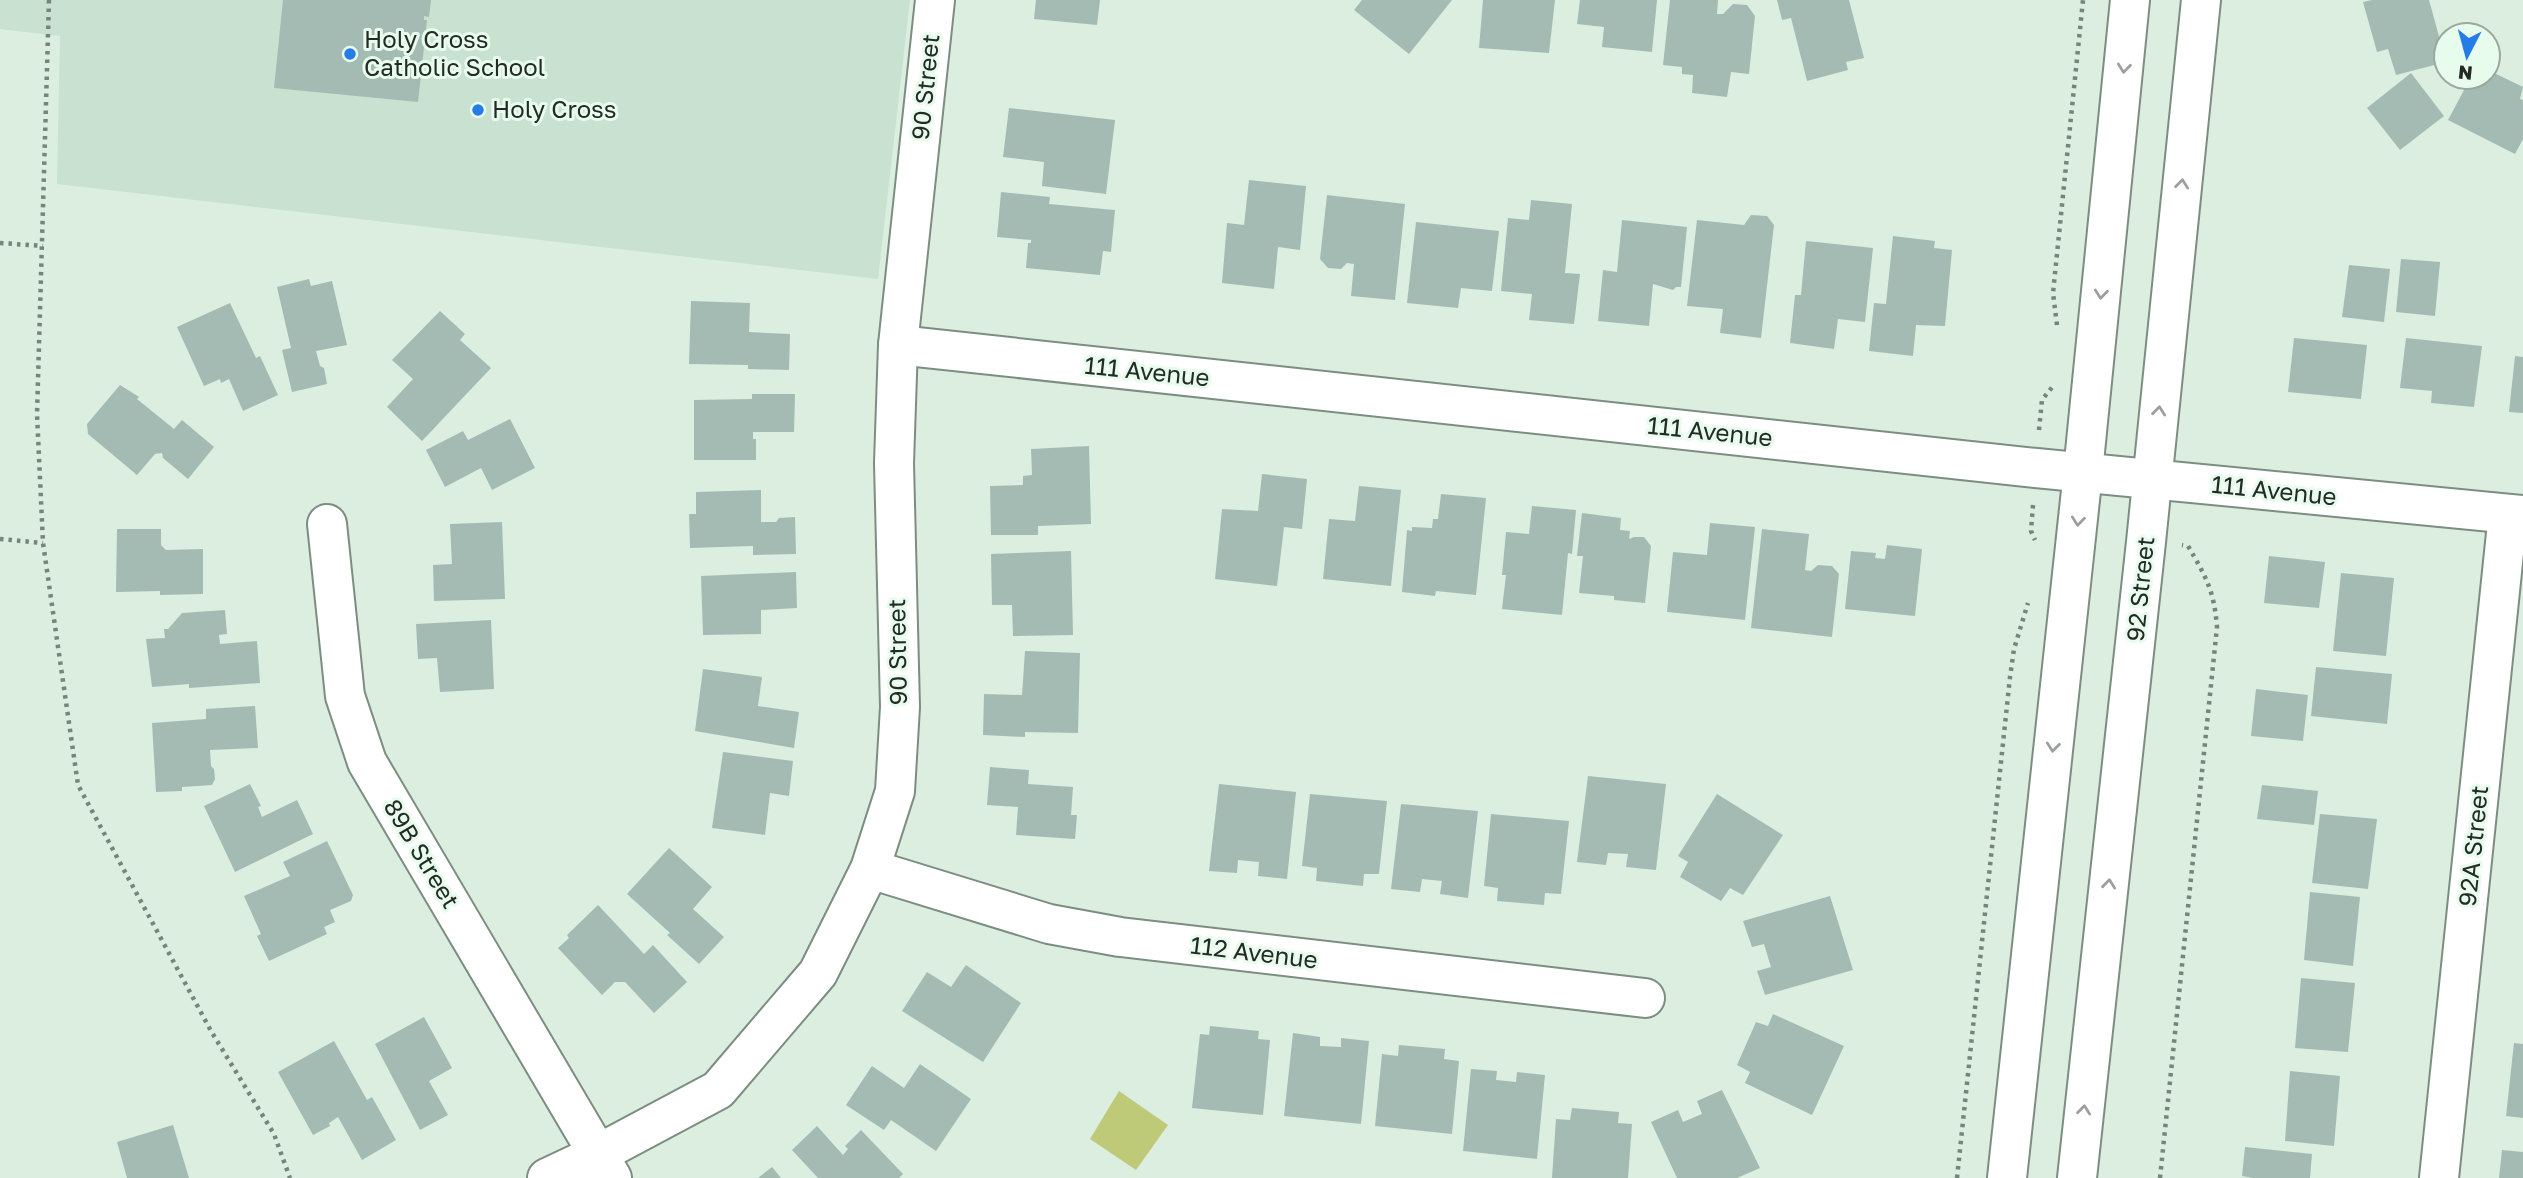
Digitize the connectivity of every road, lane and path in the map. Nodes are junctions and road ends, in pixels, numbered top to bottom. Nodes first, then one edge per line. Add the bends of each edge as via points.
1 (49, 0) edge
2 (935, 0) edge
3 (2083, 0) edge
4 (2130, 0) edge
5 (2202, 0) edge
6 (0, 243) edge
7 (43, 246) junction
8 (2059, 332) dead end
9 (898, 345) junction
10 (2056, 382) dead end
11 (2042, 400) dead end
12 (2083, 472) junction
13 (2152, 479) junction
14 (2516, 515) edge
15 (327, 524) dead end
16 (2031, 531) dead end
17 (0, 539) edge
18 (43, 543) junction
19 (2038, 546) dead end
20 (2188, 546) dead end
21 (2031, 595) dead end
22 (870, 869) junction
23 (1645, 998) dead end
24 (605, 1166) edge
25 (290, 1178) edge
26 (547, 1178) edge
27 (1957, 1178) edge
28 (2007, 1178) edge
29 (2077, 1178) edge
30 (2160, 1178) edge
31 (2439, 1178) edge

1 - 7 path
2 - 9 street, 90 Street
3 - 8 path via 2053,293
4 -> 12 street
13 -> 5 street, 92 Street
6 - 7 path
7 - 18 path via 37,414
9 - 12 street, 111 Avenue
9 - 22 street, 90 Street via 894,463 900,721 895,790
10 - 11 path
12 - 13 street, 111 Avenue
12 -> 28 street
13 - 14 street, 111 Avenue
29 -> 13 street, 92 Street
14 - 31 street, 92A Street
15 - 24 street, 89B Street via 345,696 367,762
16 - 19 path
17 - 18 path
18 - 25 path via 78,785 211,1031 274,1134
20 - 30 path via 2214,598 2217,627
21 - 27 path via 2010,677
22 - 23 street, 112 Avenue via 1049,924 1108,935
22 - 24 street, 90 Street via 818,973 718,1090
24 - 26 street, 90 Street

